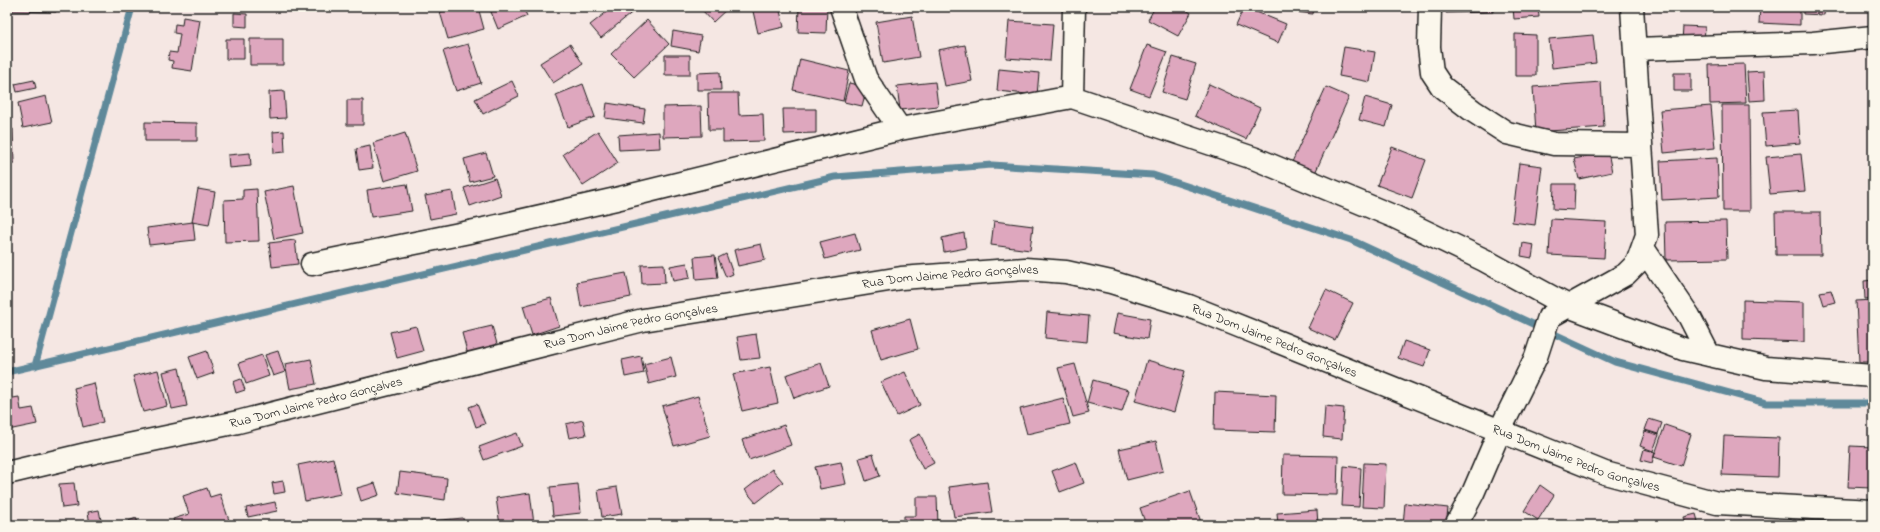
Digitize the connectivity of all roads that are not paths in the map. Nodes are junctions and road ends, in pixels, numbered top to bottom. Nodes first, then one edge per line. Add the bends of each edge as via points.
1 (841, 7) edge
2 (1074, 7) edge
3 (1430, 7) edge
4 (1632, 7) edge
5 (1873, 37) edge
6 (1635, 49) junction
7 (1072, 97) junction
8 (900, 129) junction
9 (1641, 145) junction
10 (1643, 248) junction
11 (312, 264) dead end
12 (1568, 306) junction
13 (1709, 355) junction
14 (1873, 376) edge
15 (1500, 430) junction
16 (7, 473) edge
17 (1873, 511) edge
18 (1456, 525) edge

1 - 8 street via 866,79
2 - 7 street
3 - 9 street via 1429,47 1432,72 1442,87 1473,111 1507,133 1554,144
4 - 6 street
5 - 6 street via 1813,43
6 - 9 street
7 - 8 street
7 - 12 street via 1256,159 1387,214 1484,260
8 - 11 street via 609,201
9 - 10 street via 1647,235
10 - 12 street via 1637,263 1626,274
10 - 13 street via 1689,316
12 - 13 street via 1683,349
12 - 15 street via 1549,317 1536,357
13 - 14 street via 1766,368
15 - 16 street, Rua Dom Jaime Pedro Gonçalves via 1189,306 1111,282 1066,272 1025,269 901,278 643,320 238,422
15 - 17 street, Rua Dom Jaime Pedro Gonçalves via 1605,473 1717,503
15 - 18 street

